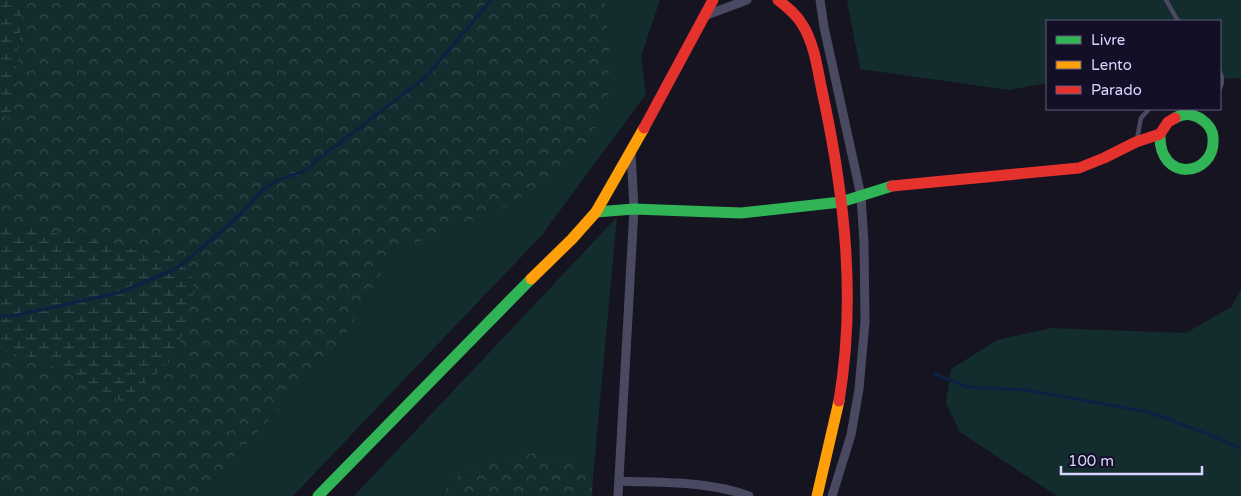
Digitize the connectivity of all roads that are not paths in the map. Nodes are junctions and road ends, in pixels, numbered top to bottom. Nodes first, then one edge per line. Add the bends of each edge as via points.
1 (713, 0) edge
2 (747, 0) edge
3 (778, 0) edge
4 (820, 0) edge
5 (1166, 0) edge
6 (704, 16) junction
7 (1177, 20) edge
8 (1149, 110) edge
9 (1160, 134) junction
10 (1136, 142) junction
11 (632, 152) junction
12 (861, 196) junction
13 (841, 202) junction
14 (634, 209) junction
15 (596, 212) junction
16 (619, 481) junction
17 (318, 496) edge
18 (618, 496) edge
19 (749, 496) edge
20 (817, 496) edge
21 (832, 496) edge

1 - 6 street
2 - 6 street
3 - 13 street via 796,14 812,44
4 - 12 street
5 - 7 lane
6 - 11 street
8 - 10 lane via 1141,118
9 - 9 street via 1161,152 1172,166 1190,169 1206,161 1211,154 1213,136 1210,127 1196,116 1178,116 1170,120
9 - 10 street
10 - 12 street via 1079,168 886,188
11 - 14 street
11 - 15 street
12 - 13 street
12 - 21 street via 865,322 859,389 850,435
13 - 14 street via 740,213
13 - 20 street via 847,314 843,373 833,434
14 - 15 street
14 - 16 street
15 - 17 street
16 - 18 street
16 - 19 street via 705,485

